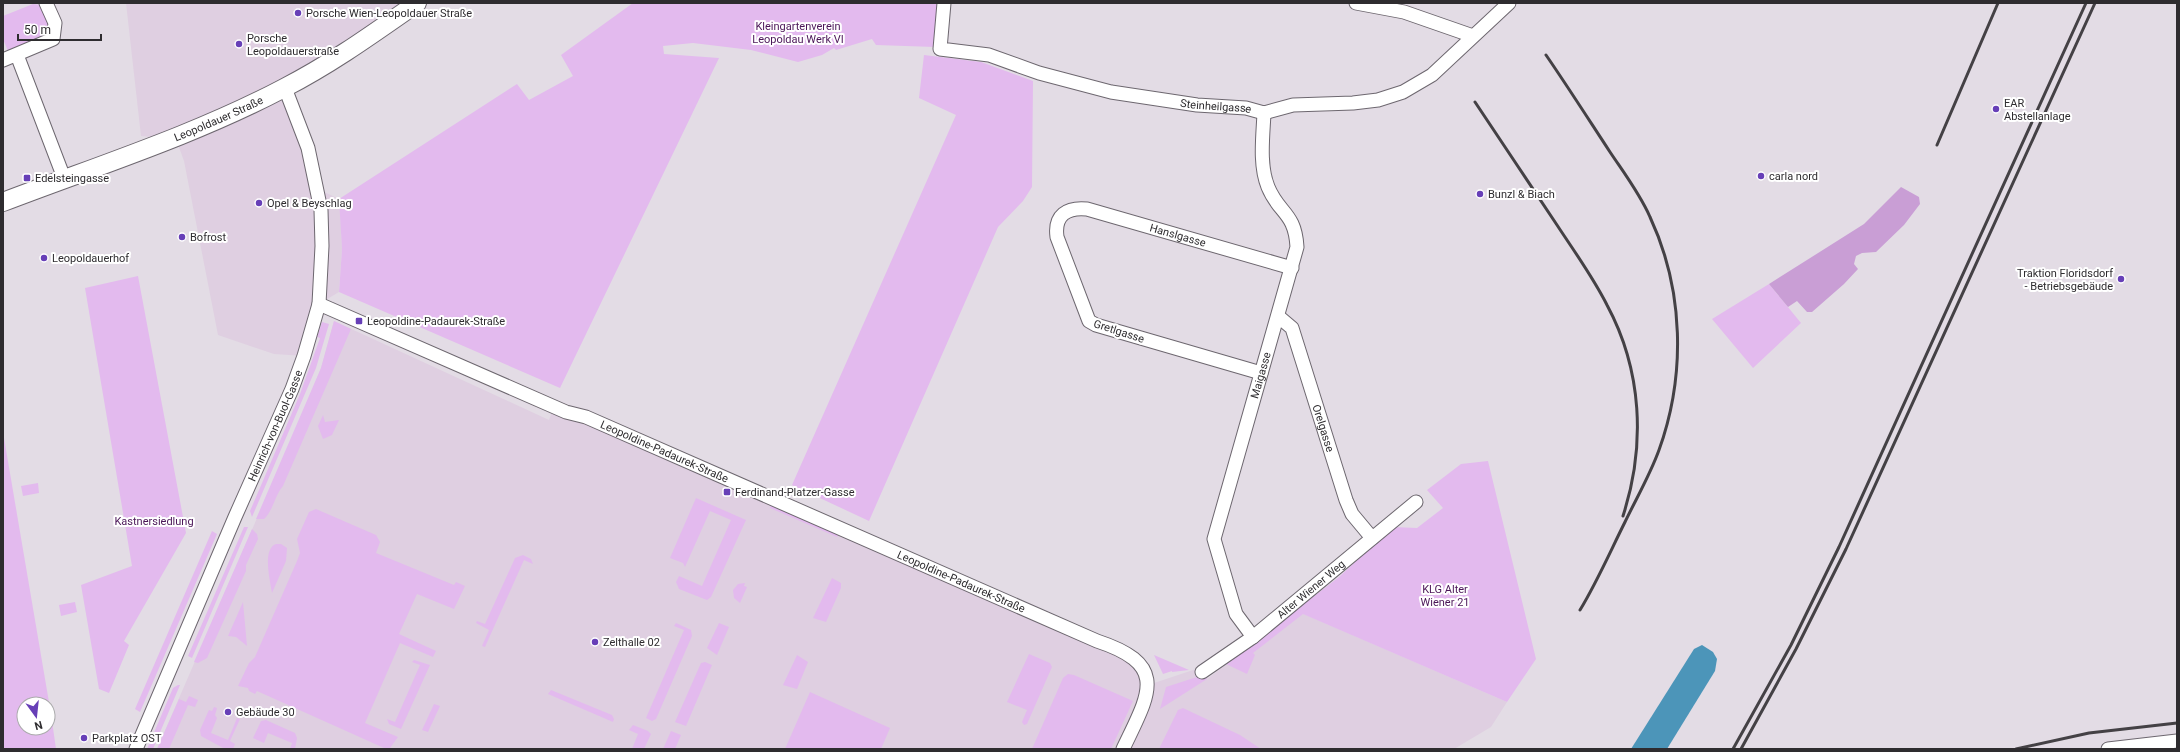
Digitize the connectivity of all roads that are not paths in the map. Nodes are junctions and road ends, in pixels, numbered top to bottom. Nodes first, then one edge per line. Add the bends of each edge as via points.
1 (46, 3) edge
2 (417, 3) edge
3 (944, 3) edge
4 (1356, 3) edge
5 (1509, 3) edge
6 (1473, 36) junction
7 (17, 55) junction
8 (3, 60) edge
9 (284, 88) junction
10 (1264, 113) junction
11 (64, 178) junction
12 (3, 202) edge
13 (1064, 213) joint
14 (1292, 268) junction
15 (319, 304) junction
16 (1279, 317) junction
17 (1261, 373) junction
18 (1416, 502) dead end
19 (1372, 538) junction
20 (1253, 637) junction
21 (1202, 672) dead end
22 (2177, 741) edge
23 (136, 749) edge
24 (1123, 749) edge
25 (2108, 749) edge

1 - 7 street via 55,23 53,39
2 - 9 main road, Leopoldauer Straße
3 - 10 street, Steinheilgasse via 940,49 989,55 1039,73 1111,92 1197,105 1246,108
4 - 6 street via 1404,12
5 - 6 street, Steinheilgasse
6 - 10 street, Steinheilgasse via 1432,74 1403,92 1378,100 1293,105
7 - 8 street
7 - 11 street
9 - 11 main road, Leopoldauer Straße via 200,128
9 - 15 street, Heinrich-von-Buol-Gasse via 308,148 320,210 322,246
10 - 14 street, Maigasse via 1263,170 1268,187 1291,219 1296,231 1297,246
11 - 12 main road, Leopoldauer Straße
13 - 14 street, Hanslgasse via 1076,208 1087,209
13 - 17 street, Gretlgasse via 1056,227 1057,237 1089,321
14 - 16 street, Maigasse
15 - 23 street, Heinrich-von-Buol-Gasse via 294,383
15 - 24 street, Leopoldine-Padaurek-Straße via 566,412 586,417 771,497 963,584 1097,641 1120,648 1133,656 1142,666 1148,685 1144,704
16 - 17 street, Maigasse
16 - 19 street, Orelgasse via 1292,328 1346,500 1352,514
17 - 20 street, Maigasse via 1214,539 1236,614
18 - 19 street, Alter Wiener Weg
19 - 20 street, Alter Wiener Weg
20 - 21 street, Alter Wiener Weg
22 - 25 street

